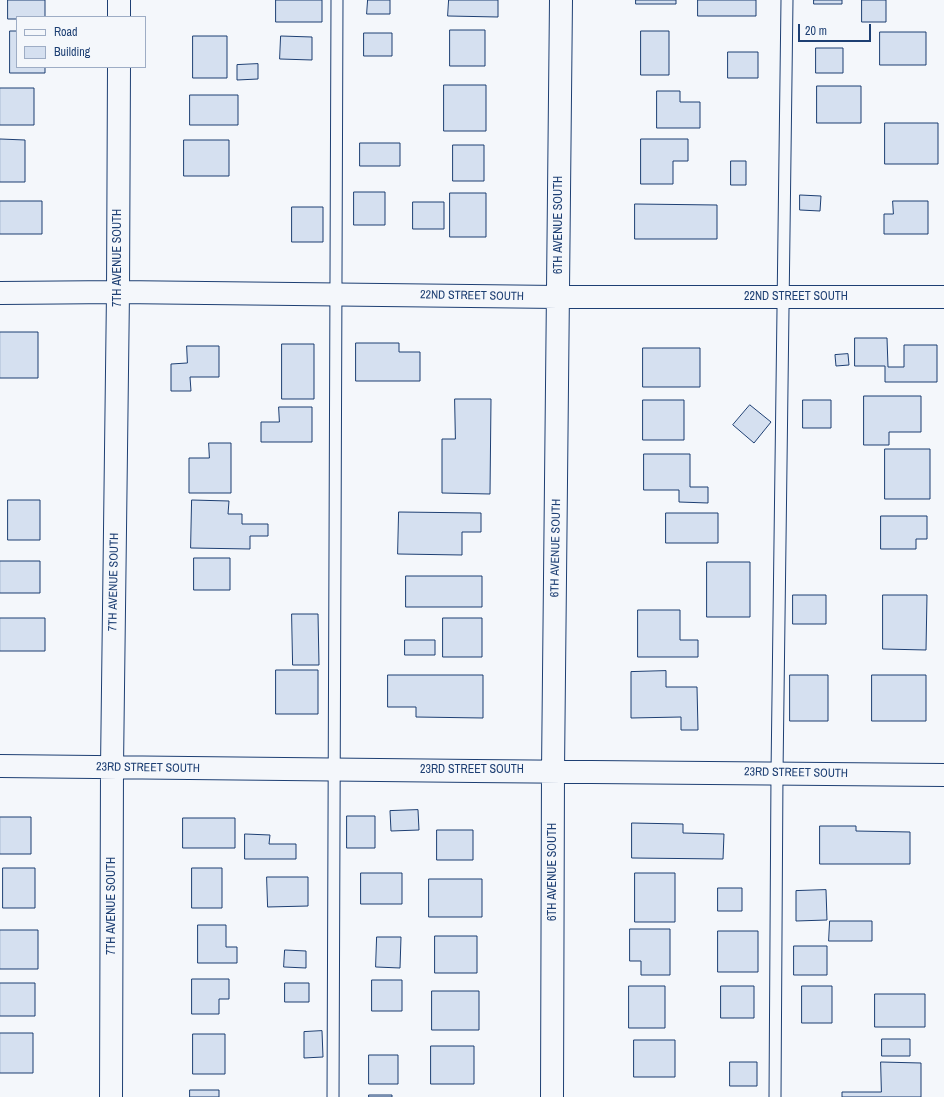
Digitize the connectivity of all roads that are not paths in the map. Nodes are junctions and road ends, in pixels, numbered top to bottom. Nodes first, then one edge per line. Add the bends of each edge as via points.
1 (119, 0) edge
2 (337, 0) edge
3 (561, 0) edge
4 (787, 0) edge
5 (119, 16) edge
6 (119, 68) edge
7 (0, 292) edge
8 (118, 292) junction
9 (336, 294) junction
10 (558, 297) junction
11 (784, 297) junction
12 (944, 297) edge
13 (0, 766) edge
14 (112, 768) junction
15 (334, 770) junction
16 (553, 770) junction
17 (776, 773) junction
18 (944, 775) edge
19 (111, 1097) edge
20 (333, 1097) edge
21 (552, 1097) edge
22 (775, 1097) edge

1 - 5 street
2 - 9 lane
3 - 10 street, 6TH AVENUE SOUTH
4 - 11 lane
6 - 8 street, 7TH AVENUE SOUTH
7 - 8 street, 22ND STREET SOUTH
8 - 9 street, 22ND STREET SOUTH
8 - 14 street, 7TH AVENUE SOUTH
9 - 10 street, 22ND STREET SOUTH
9 - 15 lane
10 - 11 street, 22ND STREET SOUTH
10 - 16 street, 6TH AVENUE SOUTH
11 - 12 street, 22ND STREET SOUTH
11 - 17 lane
13 - 14 street, 23RD STREET SOUTH
14 - 15 street, 23RD STREET SOUTH
14 - 19 street, 7TH AVENUE SOUTH
15 - 16 street, 23RD STREET SOUTH
15 - 20 lane
16 - 17 street, 23RD STREET SOUTH
16 - 21 street, 6TH AVENUE SOUTH
17 - 18 street, 23RD STREET SOUTH
17 - 22 lane

